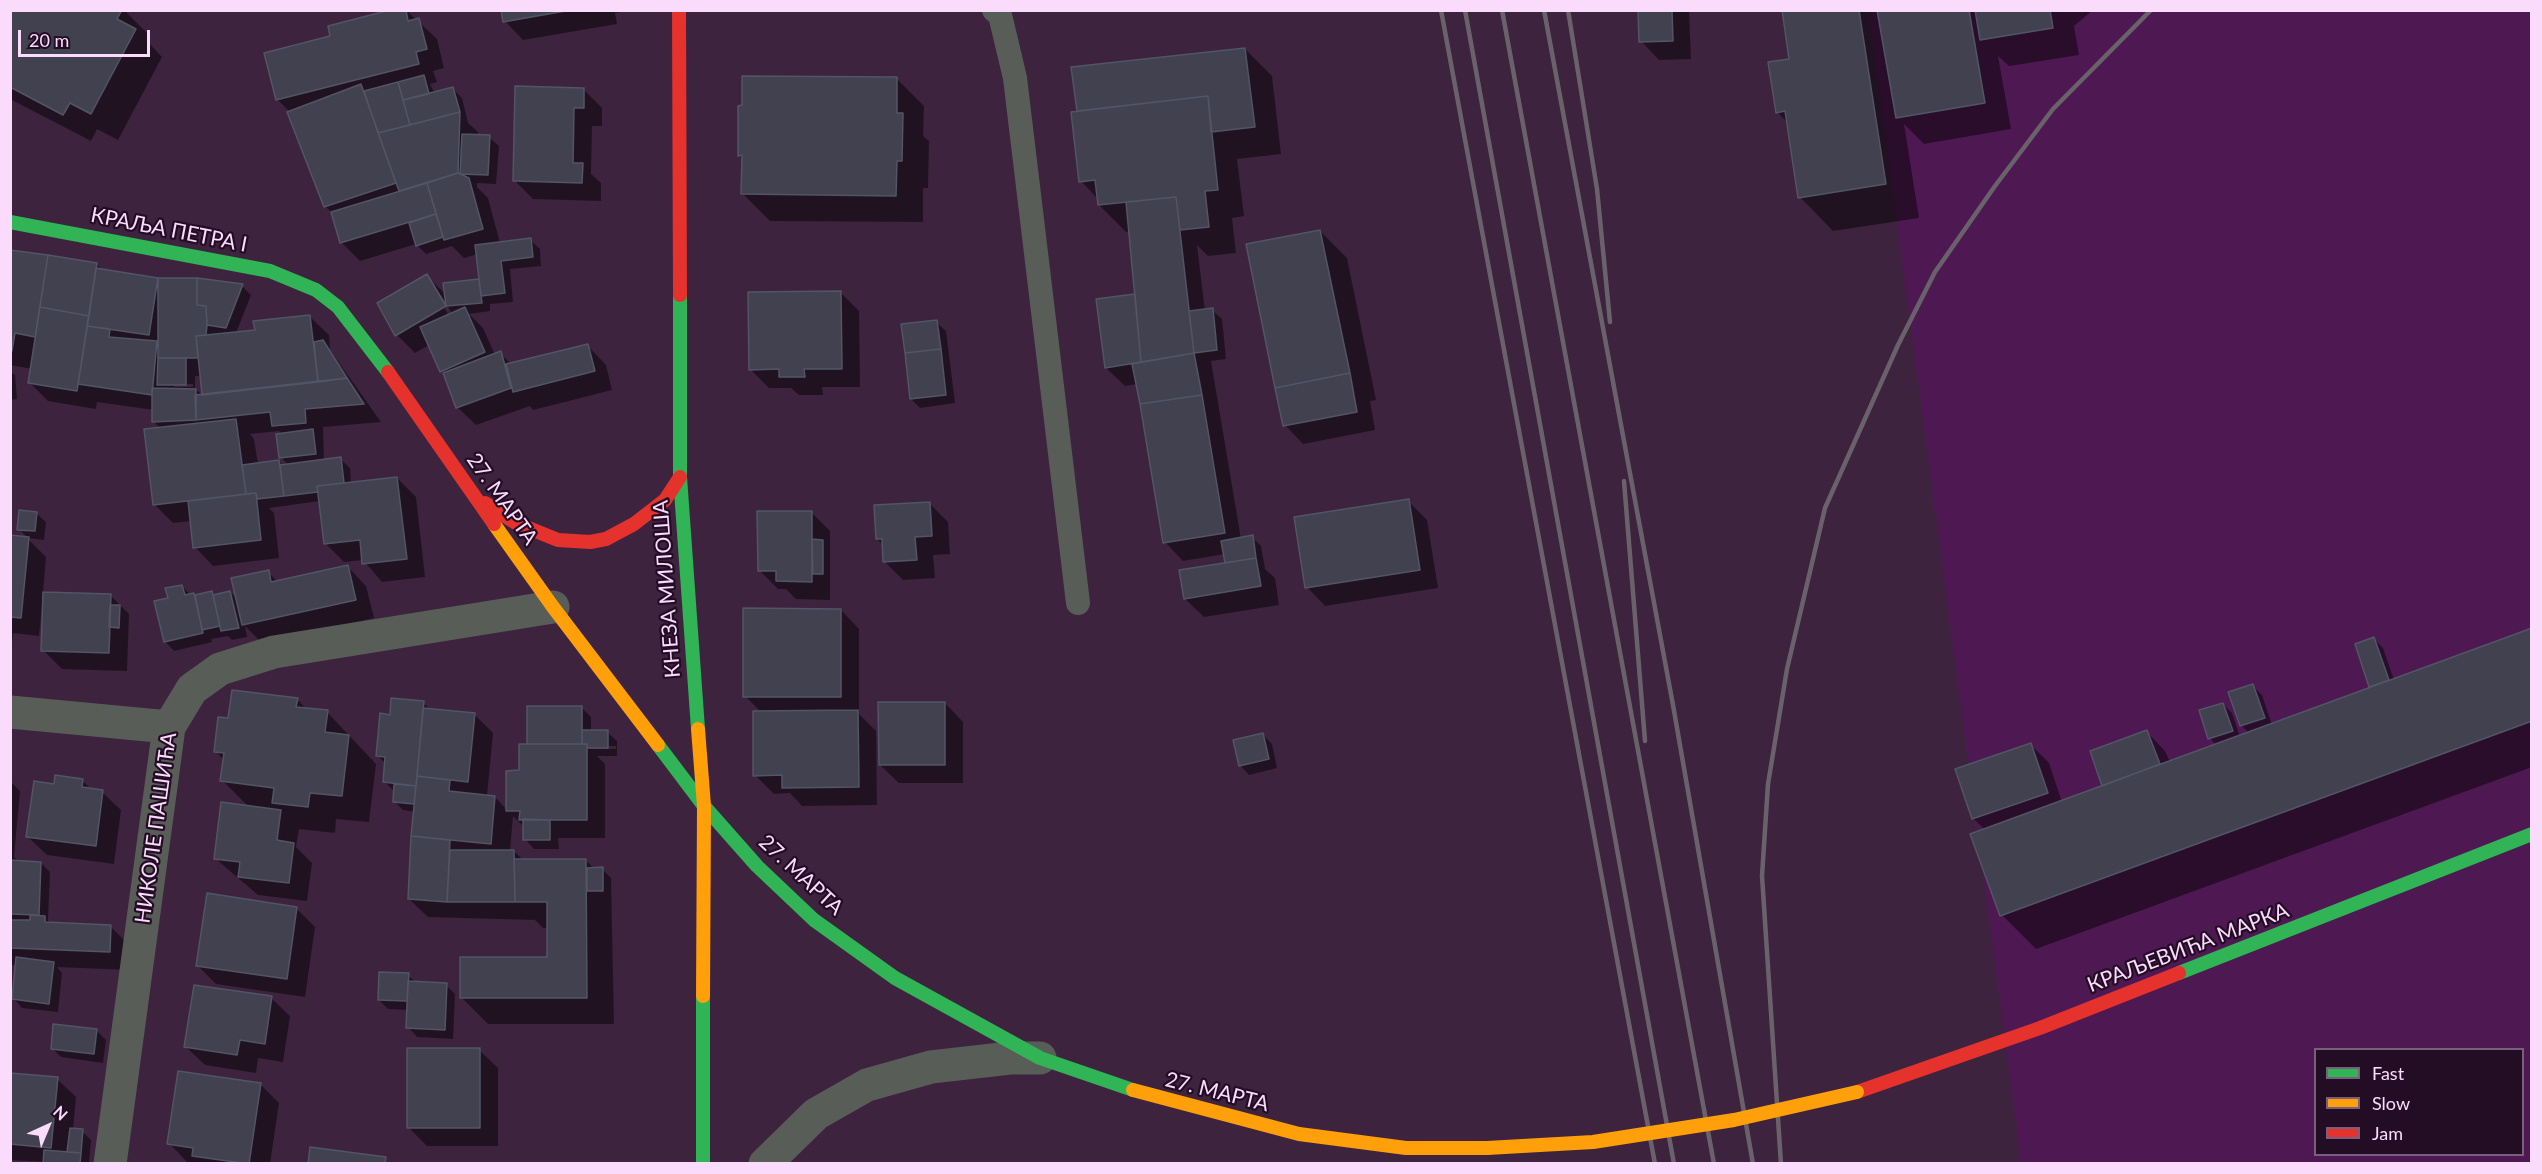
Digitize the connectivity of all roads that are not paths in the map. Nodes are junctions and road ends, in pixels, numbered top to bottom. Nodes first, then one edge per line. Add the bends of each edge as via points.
1 (679, 10) edge
2 (994, 10) edge
3 (10, 222) edge
4 (316, 290) joint
5 (680, 477) junction
6 (472, 494) junction
7 (1078, 603) dead end
8 (553, 608) junction
9 (10, 712) edge
10 (169, 727) junction
11 (704, 806) junction
12 (2532, 834) edge
13 (1040, 1058) junction
14 (1487, 1148) joint
15 (110, 1164) edge
16 (703, 1164) edge
17 (765, 1164) edge

1 - 5 street, КНЕЗА МИЛОША
2 - 7 lane via 1000,15 1015,78
3 - 4 street, КРАЉА ПЕТРА I via 270,271
4 - 6 street, 27. МАРТА via 357,329
5 - 6 street via 664,500 634,525 590,542 558,540 540,533 516,523
5 - 11 street, КНЕЗА МИЛОША
6 - 8 street, 27. МАРТА
8 - 10 street, НИКОЛЕ ПАШИЋА via 274,652 219,669 192,689
8 - 11 street, 27. МАРТА
9 - 10 street
10 - 15 street, НИКОЛЕ ПАШИЋА
11 - 13 street, 27. МАРТА via 758,866 830,932 895,978
11 - 16 street, КНЕЗА МИЛОША
12 - 14 street, КРАЉЕВИЋА МАРКА, bridge via 2040,1028 1857,1092 1734,1120 1593,1142
13 - 14 street, 27. МАРТА via 1154,1098 1299,1134 1406,1148
13 - 17 street via 931,1068 867,1085 816,1114

